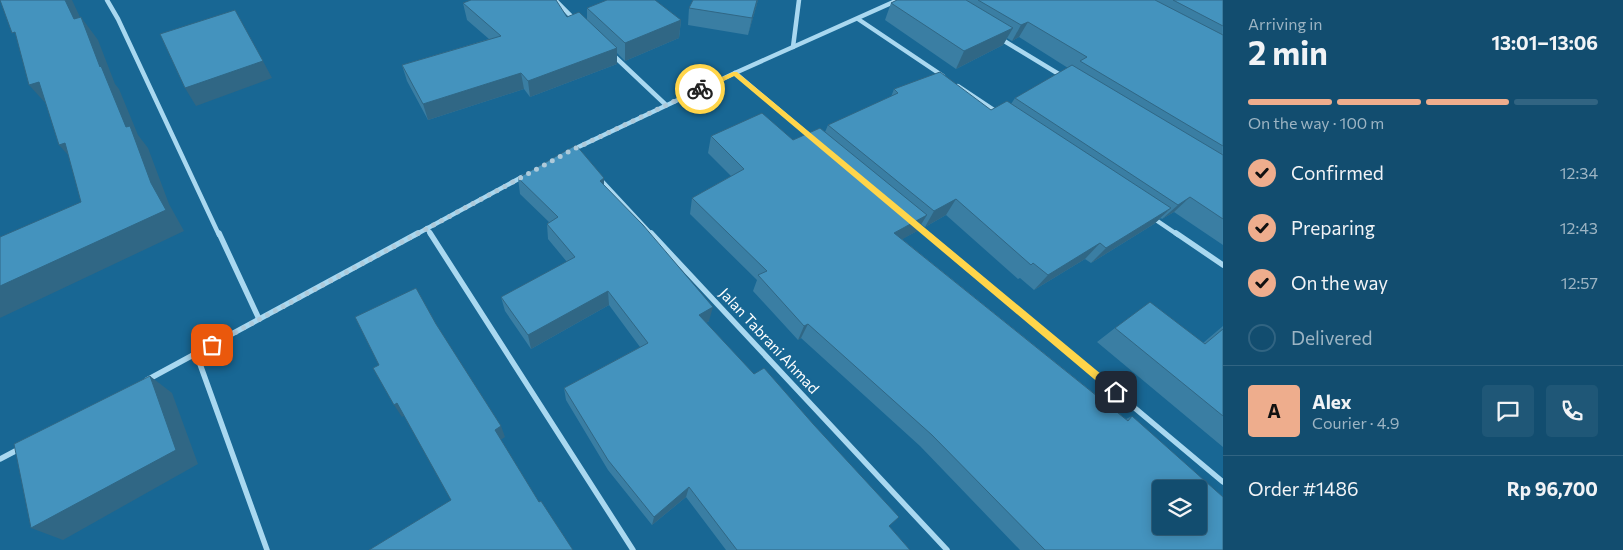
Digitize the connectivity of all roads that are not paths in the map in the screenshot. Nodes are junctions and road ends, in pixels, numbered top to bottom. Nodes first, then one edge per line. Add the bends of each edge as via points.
1 (106, 0) edge
2 (555, 0) edge
3 (799, 0) edge
4 (898, 0) edge
5 (858, 19) junction
6 (582, 26) edge
7 (996, 36) edge
8 (794, 47) junction
9 (610, 52) edge
10 (735, 73) junction
11 (945, 77) edge
12 (1063, 77) edge
13 (952, 82) edge
14 (666, 105) junction
15 (1000, 114) edge
16 (819, 143) edge
17 (572, 150) junction
18 (564, 154) edge
19 (579, 157) edge
20 (593, 171) edge
21 (530, 173) edge
22 (1149, 215) edge
23 (910, 220) edge
24 (427, 228) junction
25 (1223, 265) edge
26 (259, 319) junction
27 (196, 353) junction
28 (145, 381) edge
29 (26, 445) edge
30 (0, 459) edge
31 (1223, 482) edge
32 (268, 550) edge
33 (633, 550) edge
34 (947, 550) edge

1 - 26 street via 118,19
2 - 6 street
3 - 8 street
4 - 5 street
5 - 8 street
5 - 11 street
7 - 12 street
8 - 10 street
9 - 14 street
10 - 14 street
10 - 16 street
13 - 15 street
14 - 17 street
17 - 18 street
17 - 19 street
20 - 34 street, Jalan Tabrani Ahmad
21 - 24 street
22 - 25 street
23 - 31 street
24 - 26 street
24 - 33 street
26 - 27 street
27 - 28 street
27 - 32 street
29 - 30 street

